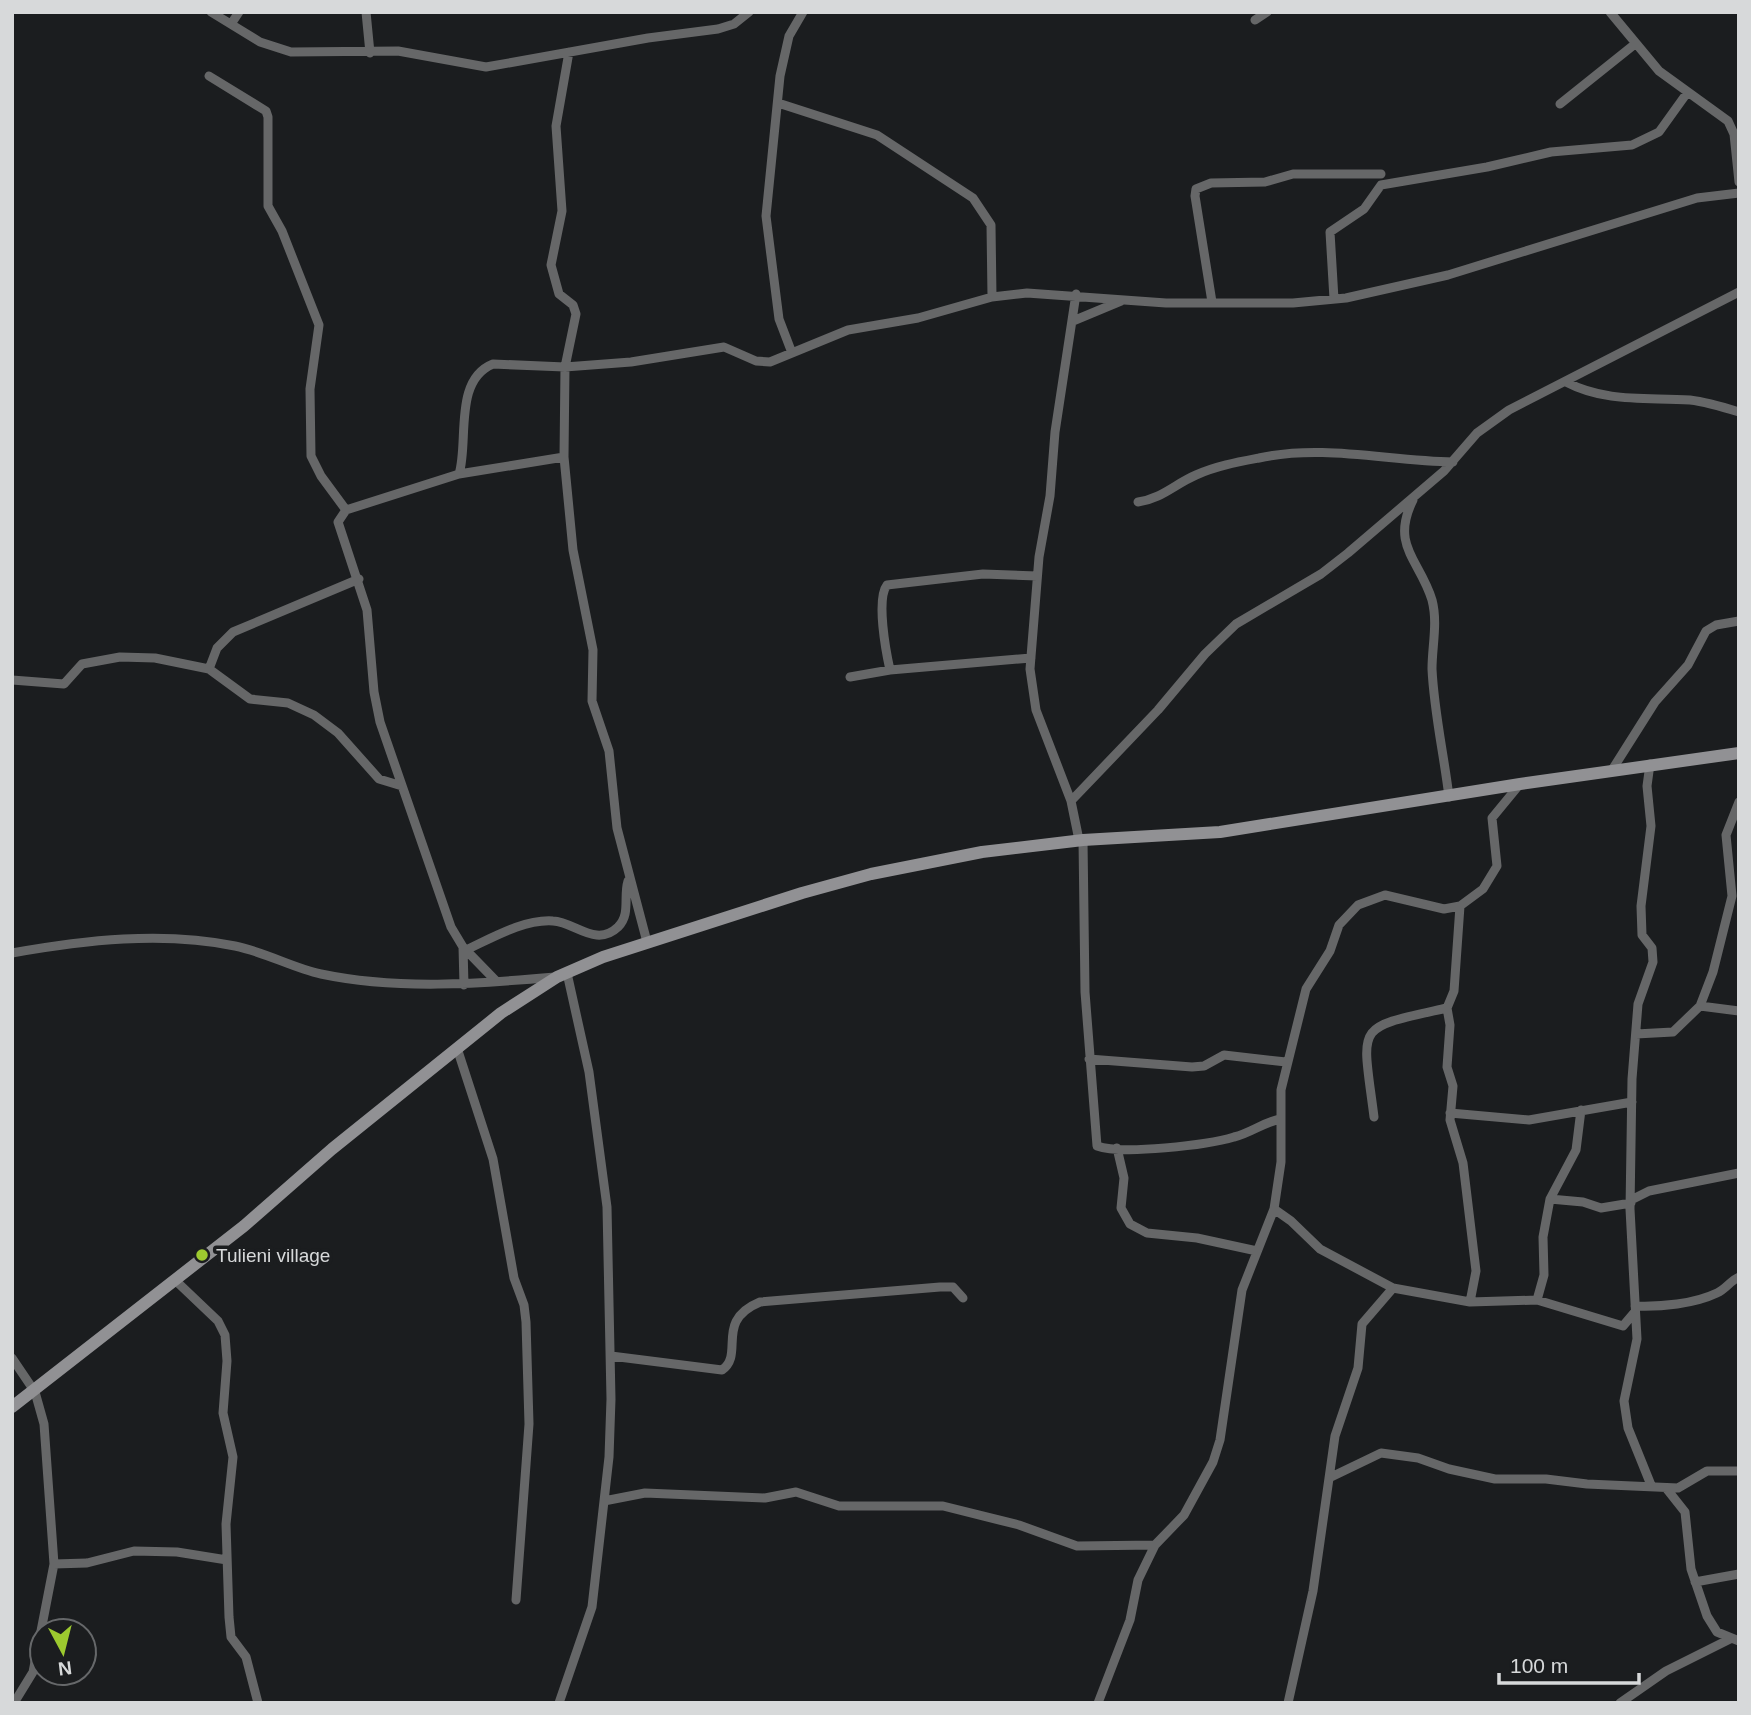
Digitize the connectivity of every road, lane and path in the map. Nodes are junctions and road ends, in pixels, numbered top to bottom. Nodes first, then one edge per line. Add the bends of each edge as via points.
1 (211, 12) edge
2 (239, 12) edge
3 (366, 12) edge
4 (749, 12) edge
5 (803, 12) edge
6 (1267, 12) edge
7 (1610, 12) edge
8 (1255, 20) dead end
9 (231, 24) junction
10 (1635, 44) junction
11 (569, 52) junction
12 (370, 53) junction
13 (209, 76) dead end
14 (1687, 93) junction
15 (778, 103) junction
16 (1560, 104) dead end
17 (1381, 174) dead end
18 (1739, 181) edge
19 (1739, 192) edge
20 (1739, 292) edge
21 (1076, 294) junction
22 (992, 297) junction
23 (1334, 299) junction
24 (1122, 300) junction
25 (1212, 302) junction
26 (1073, 321) junction
27 (792, 353) junction
28 (565, 367) junction
29 (1566, 382) junction
30 (1739, 412) edge
31 (564, 457) junction
32 (1453, 462) junction
33 (459, 474) junction
34 (1415, 496) junction
35 (1138, 502) dead end
36 (346, 510) junction
37 (1037, 576) junction
38 (359, 579) junction
39 (1739, 621) edge
40 (1031, 658) junction
41 (209, 669) junction
42 (890, 670) junction
43 (850, 677) dead end
44 (12, 680) edge
45 (1739, 753) edge
46 (1650, 764) junction
47 (1612, 770) junction
48 (1520, 784) junction
49 (402, 786) junction
50 (1449, 797) junction
51 (1071, 801) junction
52 (1739, 802) edge
53 (1081, 840) junction
54 (629, 880) junction
55 (1460, 906) junction
56 (647, 942) junction
57 (465, 948) junction
58 (12, 953) edge
59 (562, 975) junction
60 (496, 981) junction
61 (464, 985) junction
62 (1700, 1006) junction
63 (1447, 1008) junction
64 (1739, 1011) edge
65 (1636, 1034) junction
66 (457, 1048) junction
67 (1089, 1059) junction
68 (1286, 1062) junction
69 (1632, 1101) junction
70 (1581, 1110) junction
71 (1450, 1113) junction
72 (1374, 1117) dead end
73 (1280, 1119) junction
74 (1118, 1148) junction
75 (1739, 1173) edge
76 (1550, 1199) junction
77 (1631, 1201) junction
78 (1273, 1209) junction
79 (1256, 1251) junction
80 (1739, 1277) edge
81 (176, 1281) junction
82 (1393, 1288) junction
83 (963, 1298) dead end
84 (1537, 1300) junction
85 (1470, 1302) junction
86 (1635, 1309) junction
87 (611, 1356) junction
88 (12, 1358) edge
89 (35, 1392) junction
90 (12, 1407) edge
91 (1739, 1471) edge
92 (1329, 1478) junction
93 (1651, 1485) junction
94 (1666, 1488) junction
95 (604, 1501) junction
96 (1156, 1545) junction
97 (227, 1560) junction
98 (54, 1564) junction
99 (1739, 1574) edge
100 (1695, 1582) junction
101 (516, 1600) dead end
102 (1734, 1640) edge
103 (14, 1703) edge
104 (258, 1703) edge
105 (559, 1703) edge
106 (1098, 1703) edge
107 (1288, 1703) edge
108 (1620, 1703) edge

1 - 9 street
2 - 9 street
3 - 12 street
4 - 11 street via 718,29
5 - 15 street via 785,47
6 - 8 street
7 - 10 street
9 - 12 street via 291,52
10 - 14 street
10 - 16 street
11 - 12 street via 486,67 413,53
11 - 28 street via 556,126 562,211 551,265 559,294 573,305 576,314
13 - 36 street via 266,110 268,206 319,325 310,388 311,456
14 - 18 street via 1728,121 1734,134
14 - 23 street via 1654,136 1632,145 1551,152 1381,185 1364,209 1330,232
15 - 22 street via 877,135 973,198 991,225
15 - 27 street via 766,235 779,319
17 - 25 street via 1293,174 1260,183 1211,183 1196,189
19 - 23 street via 1697,198 1418,283
20 - 29 street
21 - 22 street
21 - 24 street
21 - 26 street
22 - 27 street via 918,318 848,330
23 - 25 street
24 - 25 street
24 - 26 street
26 - 37 street
27 - 28 street via 764,363 735,350 712,348 641,361
28 - 31 street
28 - 33 street via 501,364 484,368 475,378 464,415
29 - 30 street via 1611,397 1690,400
29 - 32 street via 1492,422
31 - 33 street
31 - 54 street via 573,550 593,650 592,701 609,751 614,813
32 - 34 street
32 - 35 street via 1371,454 1277,454 1195,475 1156,499
33 - 36 street
34 - 50 street via 1405,516 1405,540 1432,602 1433,678
34 - 51 street via 1321,574 1236,624
36 - 38 street via 338,522
37 - 40 street
37 - 42 street via 983,574 887,585 883,624
38 - 41 street via 233,632 217,648
38 - 49 street via 367,610 374,692
39 - 47 street via 1706,631 1688,665 1655,702
40 - 42 street
40 - 51 street via 1036,710
41 - 44 street via 155,658 120,657 82,664 64,684
41 - 49 street via 250,699 288,703 314,715 338,733 379,779
42 - 43 street
45 - 46 street
46 - 47 street
46 - 65 street via 1651,826 1641,906 1642,934 1652,948 1653,962 1640,993
47 - 48 street
48 - 50 street
48 - 55 street via 1492,818 1495,872 1483,889
49 - 57 street via 451,927
50 - 53 street via 1220,832
51 - 53 street
52 - 62 street via 1727,835 1732,896
53 - 56 street via 982,852 871,874
53 - 67 street
54 - 56 street
54 - 57 street via 626,912 611,932 594,936 563,922 537,922
55 - 63 street via 1454,991
55 - 68 street via 1435,908 1385,895 1347,914 1306,989
56 - 59 street
57 - 60 street
57 - 61 street
58 - 61 street via 100,940 195,940 239,947 320,974
59 - 60 street
59 - 66 street via 501,1013
59 - 87 street via 600,1135
60 - 61 street
62 - 64 street
62 - 65 street via 1673,1032
63 - 71 street via 1447,1067 1453,1086
63 - 72 street via 1396,1018 1373,1030 1366,1049
65 - 69 street
66 - 81 street
66 - 101 street via 493,1159 526,1322 529,1424
67 - 68 street via 1192,1068 1224,1055
67 - 74 street via 1096,1144
68 - 73 street
69 - 70 street
69 - 77 street
70 - 71 street via 1529,1120
70 - 76 street via 1576,1150
71 - 85 street via 1462,1157 1476,1271
73 - 74 street via 1231,1138 1163,1148
73 - 78 street via 1281,1162
74 - 79 street via 1124,1178 1121,1208 1130,1224 1147,1233
75 - 77 street via 1649,1191
76 - 77 street via 1601,1208
76 - 84 street via 1543,1237 1544,1275
77 - 86 street
78 - 79 street
78 - 82 street via 1320,1249
79 - 96 street via 1242,1290 1213,1462 1184,1515
80 - 86 street via 1709,1296
81 - 89 street
81 - 97 street via 218,1321 225,1335 228,1361 223,1413 233,1457
82 - 85 street
82 - 92 street via 1362,1324 1358,1368 1341,1410
83 - 87 street via 953,1287 940,1287 760,1303 736,1318 729,1363 722,1370
84 - 85 street
84 - 86 street via 1623,1326
86 - 93 street via 1636,1349 1624,1401 1628,1428
87 - 95 street
88 - 89 street
89 - 90 street
89 - 98 street via 48,1444
91 - 94 street via 1707,1471 1682,1486
92 - 93 street via 1381,1454 1418,1458 1495,1479
92 - 107 street via 1312,1591
93 - 94 street
94 - 100 street via 1685,1512
95 - 96 street via 645,1493 765,1498 796,1492 839,1506 943,1506 1019,1525 1077,1546
95 - 105 street via 592,1607
96 - 106 street via 1135,1588 1132,1614
97 - 98 street via 134,1551 87,1563
97 - 104 street via 231,1637 246,1657
98 - 103 street via 33,1672
99 - 100 street
100 - 102 street via 1713,1627
102 - 108 street via 1666,1671

